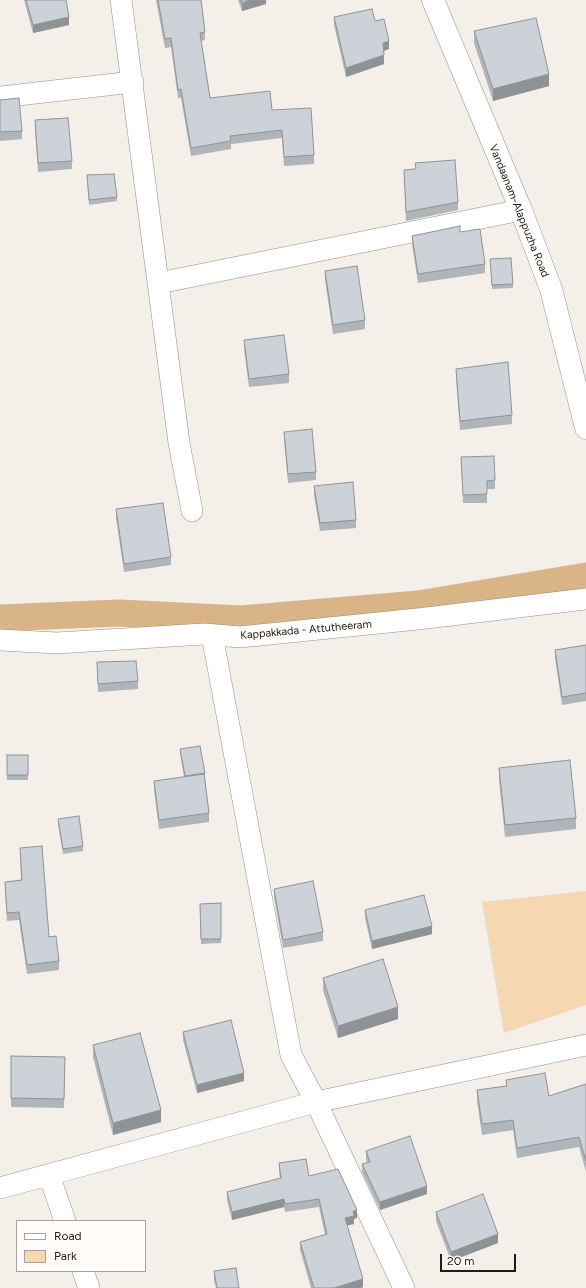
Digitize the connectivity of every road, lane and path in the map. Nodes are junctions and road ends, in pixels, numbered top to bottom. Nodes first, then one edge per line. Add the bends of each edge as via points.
1 (121, 0) edge
2 (433, 0) edge
3 (133, 82) junction
4 (0, 97) edge
5 (520, 210) junction
6 (159, 283) junction
7 (586, 428) edge
8 (192, 511) dead end
9 (586, 599) edge
10 (212, 635) junction
11 (0, 640) edge
12 (586, 1045) edge
13 (316, 1102) junction
14 (49, 1175) junction
15 (0, 1188) edge
16 (65, 1220) edge
17 (83, 1272) edge
18 (89, 1288) edge
19 (404, 1288) edge

1 - 3 street
2 - 5 main road, Vandaanam-Alappuzha Road
3 - 4 street
3 - 6 street
5 - 6 street
5 - 7 main road, Vandaanam-Alappuzha Road via 551,289
6 - 8 street via 179,442
9 - 10 street, Kappakkada - Attutheeram via 240,637
10 - 11 street, Kappakkada - Attutheeram via 57,643
10 - 13 street via 291,1055
12 - 13 street
13 - 14 street
13 - 19 street
14 - 15 street
14 - 16 street
17 - 18 street

